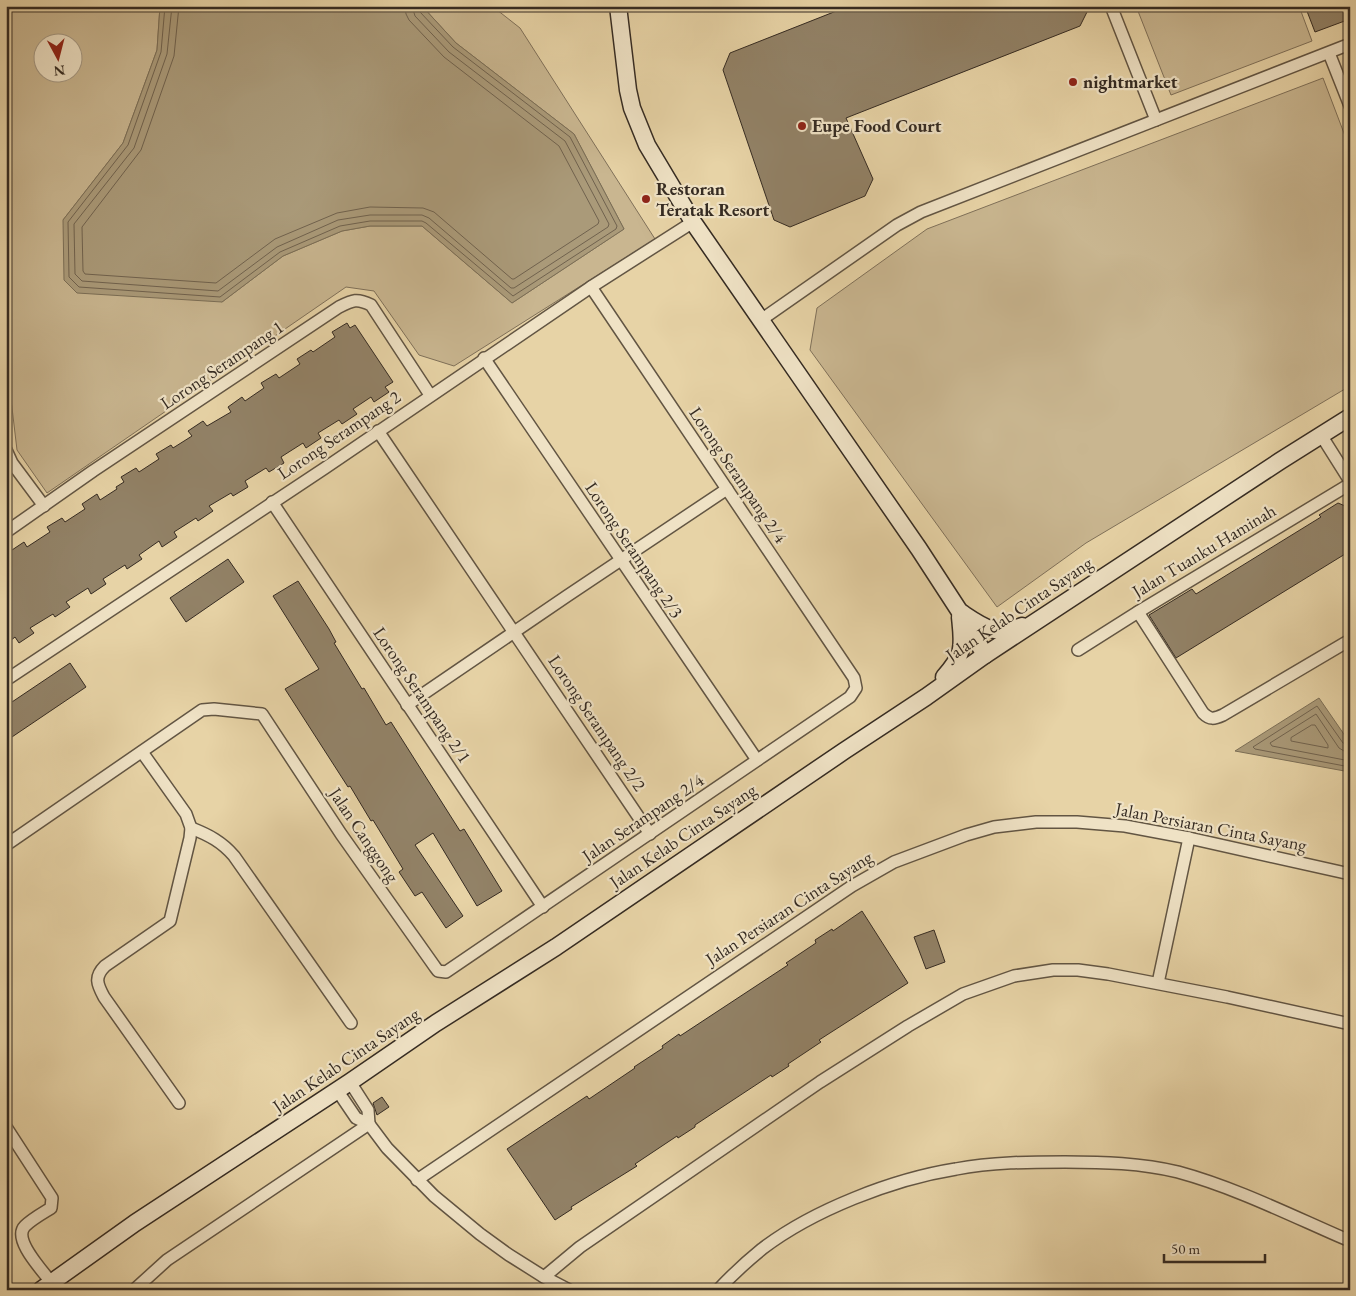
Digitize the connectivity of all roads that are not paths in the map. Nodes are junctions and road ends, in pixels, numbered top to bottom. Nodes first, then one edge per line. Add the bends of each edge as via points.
1 (618, 6) edge
2 (1111, 6) edge
3 (1350, 44) edge
4 (1329, 53) junction
5 (1350, 106) edge
6 (1156, 120) junction
7 (693, 222) junction
8 (591, 287) junction
9 (761, 320) junction
10 (484, 358) junction
11 (430, 395) junction
12 (1350, 417) edge
13 (378, 431) junction
14 (1321, 435) junction
15 (6, 450) edge
16 (1350, 482) edge
17 (727, 489) junction
18 (272, 502) junction
19 (44, 506) junction
20 (6, 532) edge
21 (620, 560) junction
22 (960, 612) junction
23 (1138, 612) junction
24 (1039, 620) junction
25 (514, 632) junction
26 (1350, 640) edge
27 (1078, 650) dead end
28 (985, 655) junction
29 (6, 680) edge
30 (856, 683) joint
31 (926, 697) junction
32 (407, 705) junction
33 (142, 752) junction
34 (756, 760) junction
35 (191, 828) junction
36 (650, 834) junction
37 (1189, 838) junction
38 (6, 845) edge
39 (1350, 874) edge
40 (543, 907) junction
41 (442, 972) joint
42 (1158, 983) junction
43 (351, 1023) dead end
44 (1350, 1024) edge
45 (344, 1086) junction
46 (179, 1103) dead end
47 (369, 1124) junction
48 (6, 1127) edge
49 (417, 1180) junction
50 (1350, 1241) edge
51 (544, 1277) junction
52 (46, 1286) edge
53 (134, 1290) edge
54 (569, 1290) edge
55 (718, 1290) edge

1 - 7 main road via 632,108 647,145
2 - 6 street
3 - 4 street
4 - 5 street
4 - 6 street
6 - 9 street via 908,218
7 - 8 street, Lorong Serampang 2
7 - 9 main road
8 - 10 street, Lorong Serampang 2
8 - 17 street, Lorong Serampang 2/4
9 - 22 main road
10 - 11 street, Lorong Serampang 2
10 - 21 street, Lorong Serampang 2/3
11 - 13 street, Lorong Serampang 2
11 - 19 street, Lorong Serampang 1 via 371,305 358,300 339,307
12 - 14 main road, Jalan Kelab Cinta Sayang
13 - 18 street, Lorong Serampang 2
13 - 25 street, Lorong Serampang 2/2
14 - 16 street
14 - 24 main road, Jalan Kelab Cinta Sayang
15 - 19 street
16 - 23 street, Jalan Tuanku Haminah
17 - 21 street
17 - 30 street, Lorong Serampang 2/4
18 - 29 street, Lorong Serampang 2
18 - 32 street, Lorong Serampang 2/1
19 - 20 street, Lorong Serampang 1
21 - 25 street
21 - 34 street, Lorong Serampang 2/3
22 - 24 main road via 993,631 1018,628
22 - 28 main road
22 - 31 main road via 962,639 958,661
23 - 26 street via 1203,713 1212,719
23 - 27 street, Jalan Tuanku Haminah
24 - 28 main road, Jalan Kelab Cinta Sayang
25 - 32 street
25 - 36 street, Lorong Serampang 2/2
28 - 31 main road, Jalan Kelab Cinta Sayang
30 - 34 street, Jalan Serampang 2/4 via 850,697
31 - 45 main road, Jalan Kelab Cinta Sayang
32 - 40 street, Lorong Serampang 2/1
33 - 35 street via 186,814
33 - 38 street
33 - 41 street, Jalan Canggong via 202,710 262,714 341,834 435,967
34 - 36 street, Jalan Serampang 2/4
35 - 43 street via 220,842 234,856
35 - 46 street via 170,921 105,966 98,973 97,980 104,997
36 - 40 street, Jalan Serampang 2/4
37 - 39 street, Jalan Persiaran Cinta Sayang
37 - 42 street
37 - 49 street, Jalan Persiaran Cinta Sayang via 1115,824 1036,822 984,830 894,862 822,905
40 - 41 street, Jalan Serampang 2/4 via 452,969
42 - 44 street
42 - 51 street via 1078,970 1052,970 1014,976 963,994 820,1082 580,1247
45 - 47 street via 368,1110
45 - 52 main road, Jalan Kelab Cinta Sayang
47 - 49 street
47 - 53 street via 167,1260
48 - 52 street via 52,1198 51,1208 24,1226 21,1232 22,1242
49 - 51 street via 480,1234
50 - 55 street via 1215,1184 1160,1168 1084,1162 980,1165 905,1180 841,1205 764,1248
51 - 54 street

